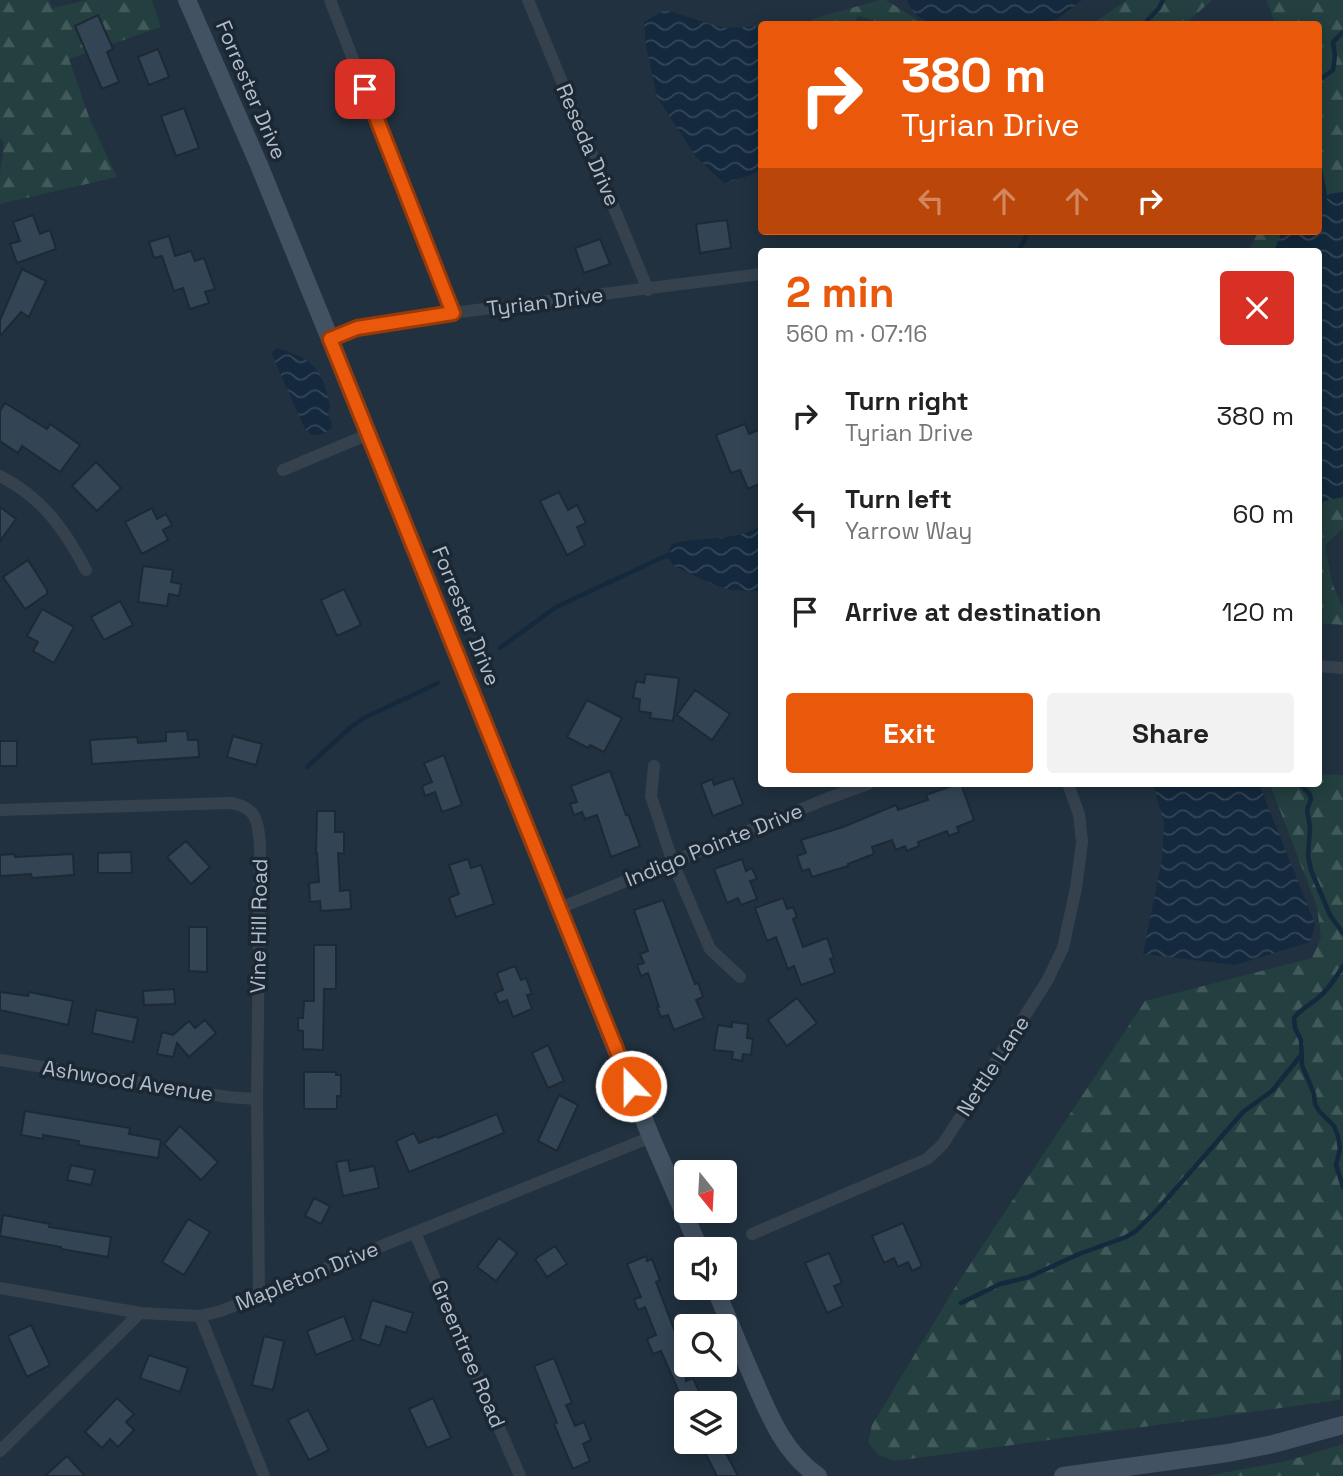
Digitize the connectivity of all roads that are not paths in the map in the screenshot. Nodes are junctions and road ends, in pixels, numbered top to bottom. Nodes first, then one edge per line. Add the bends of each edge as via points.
1 (187, 0) edge
2 (330, 0) edge
3 (528, 0) edge
4 (758, 274) edge
5 (648, 290) junction
6 (453, 313) junction
7 (330, 339) junction
8 (369, 434) junction
9 (282, 470) dead end
10 (0, 476) edge
11 (86, 570) dead end
12 (1322, 666) edge
13 (1343, 668) edge
14 (654, 766) dead end
15 (860, 787) edge
16 (1069, 787) edge
17 (0, 810) edge
18 (673, 863) junction
19 (560, 908) junction
20 (740, 977) dead end
21 (0, 1059) edge
22 (257, 1099) junction
23 (651, 1137) junction
24 (415, 1233) junction
25 (752, 1234) dead end
26 (693, 1237) edge
27 (0, 1288) edge
28 (259, 1295) junction
29 (720, 1300) edge
30 (140, 1313) junction
31 (200, 1316) junction
32 (1343, 1425) edge
33 (0, 1451) edge
34 (1122, 1472) edge
35 (264, 1476) edge
36 (520, 1476) edge
37 (818, 1476) edge
38 (1063, 1476) edge

1 - 7 street, Forrester Drive
2 - 6 street
3 - 5 street, Reseda Drive
4 - 5 street, Tyrian Drive
5 - 6 street, Tyrian Drive
6 - 7 street, Tyrian Drive via 357,328
7 - 8 street, Forrester Drive
8 - 9 street
8 - 19 street, Forrester Drive
10 - 11 street via 41,504
12 - 13 street
14 - 18 street via 651,796
15 - 18 street, Indigo Pointe Drive
16 - 25 street, Nettle Lane via 1082,842 1063,948 1048,981 943,1144 927,1159
17 - 22 street, Vine Hill Road via 231,803 252,812 260,845
18 - 19 street, Indigo Pointe Drive
18 - 20 street via 710,949
19 - 23 street, Forrester Drive
21 - 22 street, Ashwood Avenue
22 - 28 street, Vine Hill Road
23 - 24 street, Mapleton Drive
23 - 26 street, Forrester Drive
24 - 28 street, Mapleton Drive
24 - 36 street, Greentree Road
27 - 30 street, Mapleton Drive
28 - 31 street, Mapleton Drive
29 - 37 street via 775,1427 801,1463
30 - 31 street, Mapleton Drive
30 - 33 street
31 - 35 street
32 - 34 street via 1273,1444
34 - 38 street

